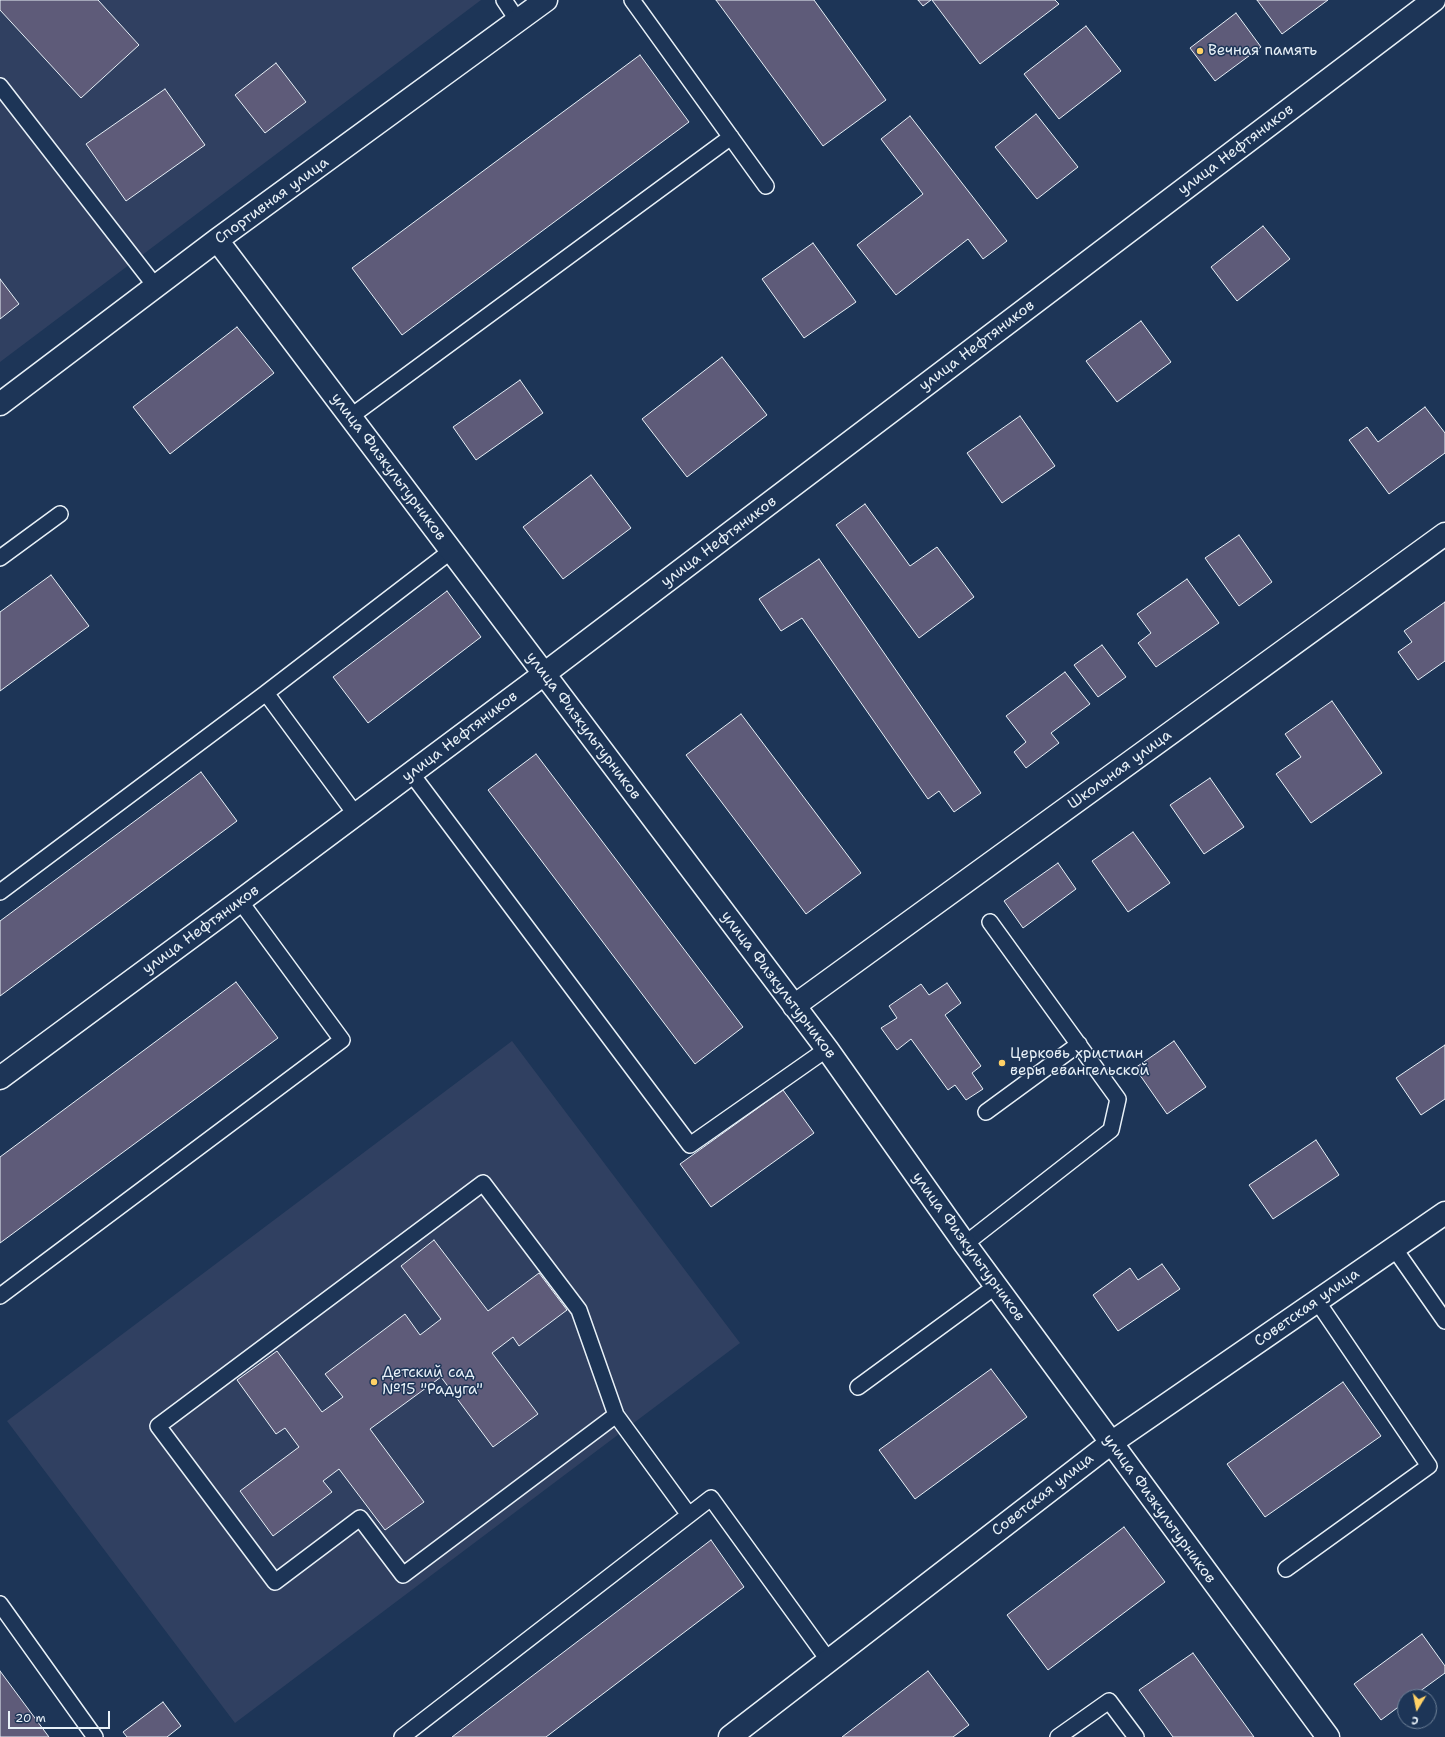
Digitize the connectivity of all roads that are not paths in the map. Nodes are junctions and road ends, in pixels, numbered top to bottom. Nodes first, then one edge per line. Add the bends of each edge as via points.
1 (504, 0) edge
2 (546, 0) edge
3 (632, 0) edge
4 (1434, 0) edge
5 (518, 20) junction
6 (0, 86) edge
7 (731, 137) junction
8 (766, 186) dead end
9 (217, 240) junction
10 (156, 287) junction
11 (0, 404) edge
12 (350, 417) junction
13 (60, 514) dead end
14 (1445, 534) edge
15 (452, 551) junction
16 (0, 558) edge
17 (544, 674) junction
18 (266, 693) junction
19 (411, 773) junction
20 (356, 815) junction
21 (0, 892) edge
22 (240, 901) junction
23 (990, 922) dead end
24 (794, 1006) junction
25 (1079, 1044) junction
26 (826, 1049) junction
27 (0, 1078) edge
28 (986, 1112) dead end
29 (1445, 1213) edge
30 (965, 1244) junction
31 (1394, 1248) junction
32 (996, 1286) junction
33 (0, 1296) edge
34 (1317, 1301) junction
35 (1445, 1321) edge
36 (858, 1387) dead end
37 (616, 1415) junction
38 (1111, 1443) junction
39 (689, 1515) junction
40 (1286, 1569) dead end
41 (0, 1604) edge
42 (829, 1661) junction
43 (95, 1737) edge
44 (402, 1737) edge
45 (730, 1737) edge
46 (1058, 1737) edge
47 (1136, 1737) edge
48 (1328, 1737) edge

1 - 5 lane
2 - 5 street, Спортивная улица
3 - 7 lane
4 - 17 street, улица Нефтяников
5 - 9 street, Спортивная улица
6 - 10 lane
7 - 8 lane
7 - 12 lane
9 - 10 street, Спортивная улица
9 - 12 street, улица Физкультурников
10 - 11 street, Спортивная улица
12 - 15 street, улица Физкультурников
13 - 16 lane
14 - 24 street, Школьная улица
15 - 17 street, улица Физкультурников
15 - 18 lane
17 - 19 street, улица Нефтяников
17 - 24 street, улица Физкультурников
18 - 20 lane
18 - 21 lane
19 - 20 street, улица Нефтяников
19 - 26 lane via 690,1145
20 - 22 street, улица Нефтяников
22 - 27 street, улица Нефтяников
22 - 33 lane via 342,1040
23 - 25 lane
24 - 26 street, улица Физкультурников
25 - 28 lane
25 - 30 lane via 1118,1098 1111,1130
26 - 30 street, улица Физкультурников
29 - 31 street, Советская улица
30 - 32 street, улица Физкультурников
31 - 34 street, Советская улица
31 - 35 lane
32 - 36 lane
32 - 38 street, улица Физкультурников
34 - 38 street, Советская улица
34 - 40 lane via 1429,1466
37 - 37 lane via 580,1310 484,1183 158,1426 275,1582 360,1518 403,1575
37 - 39 lane
38 - 42 street, Советская улица
38 - 48 street, улица Физкультурников
39 - 42 lane via 711,1498
39 - 44 lane
41 - 43 lane
42 - 45 street, Советская улица
46 - 47 lane via 1109,1701

